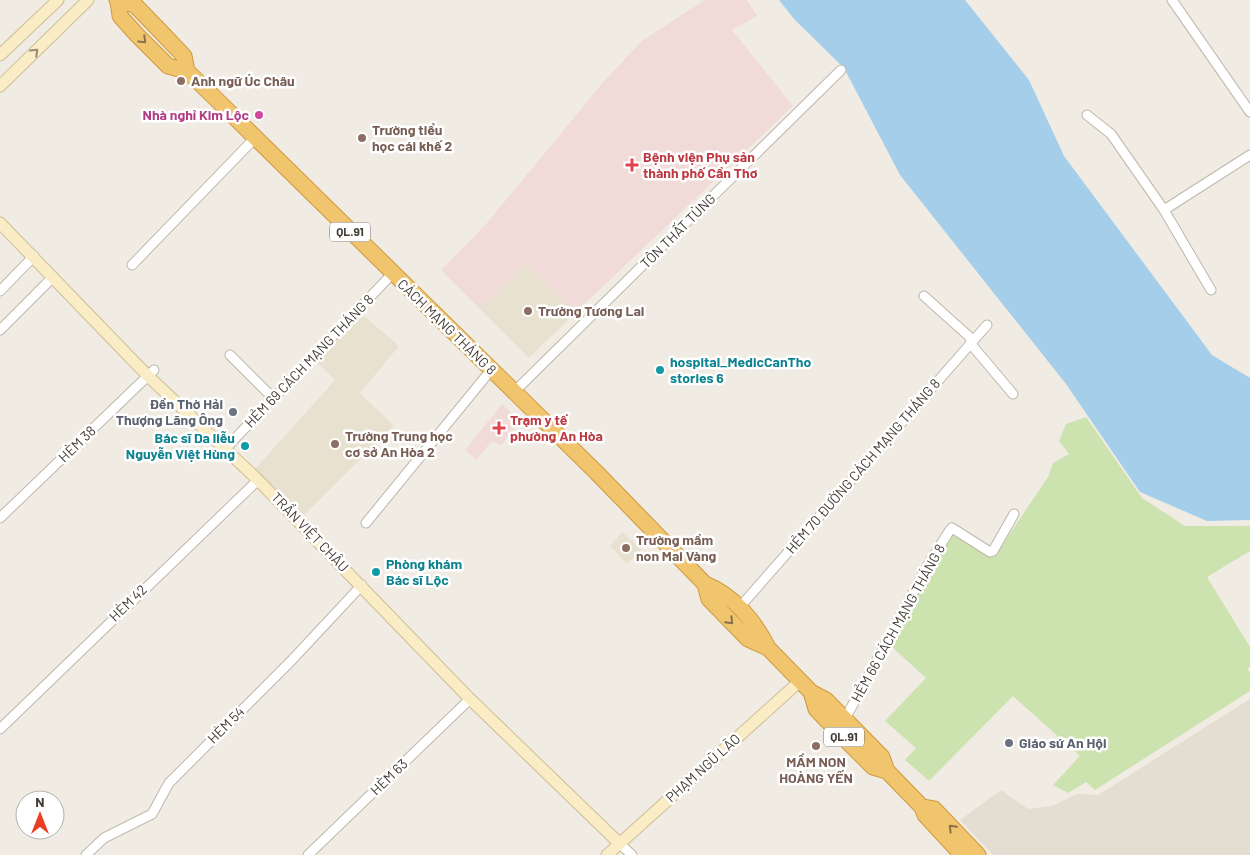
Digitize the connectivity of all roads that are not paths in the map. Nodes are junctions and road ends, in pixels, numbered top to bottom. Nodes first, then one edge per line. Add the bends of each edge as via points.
1 (58, 0) edge
2 (88, 0) edge
3 (117, 0) edge
4 (1172, 0) edge
5 (0, 55) edge
6 (841, 70) dead end
7 (0, 86) edge
8 (1250, 112) edge
9 (1088, 115) dead end
10 (255, 138) junction
11 (1250, 155) edge
12 (1164, 210) junction
13 (0, 223) edge
14 (34, 256) junction
15 (132, 265) dead end
16 (392, 273) junction
17 (53, 277) junction
18 (1212, 290) dead end
19 (0, 292) edge
20 (924, 296) dead end
21 (986, 325) dead end
22 (0, 330) edge
23 (972, 341) junction
24 (230, 355) dead end
25 (491, 370) junction
26 (151, 373) junction
27 (514, 392) junction
28 (1013, 394) dead end
29 (273, 398) junction
30 (225, 449) junction
31 (258, 480) junction
32 (1014, 514) dead end
33 (0, 518) edge
34 (366, 523) dead end
35 (705, 584) junction
36 (362, 585) junction
37 (739, 608) junction
38 (768, 648) junction
39 (800, 681) junction
40 (811, 692) junction
41 (470, 699) junction
42 (845, 719) junction
43 (0, 728) edge
44 (887, 772) junction
45 (922, 806) junction
46 (619, 843) junction
47 (86, 855) edge
48 (308, 855) edge
49 (607, 855) edge
50 (632, 855) edge
51 (962, 855) edge
52 (978, 855) edge

1 - 5 street
7 -> 2 street
3 - 10 highway, CÁCH MẠNG THÁNG 8 / QL.91 via 120,16 137,35 168,66 187,72
4 - 8 street
6 - 27 street, TÔN THẤT TÙNG
9 - 12 street via 1111,134
10 - 15 street
10 - 16 highway, CÁCH MẠNG THÁNG 8 / QL.91
11 - 12 street
12 - 18 street
13 - 14 street, TRẦN VIỆT CHÂU
14 - 17 street, TRẦN VIỆT CHÂU
14 - 19 street
16 - 25 highway, CÁCH MẠNG THÁNG 8 / QL.91
16 - 29 street, HẺM 69 CÁCH MẠNG THÁNG 8
17 - 22 street
17 - 26 street, TRẦN VIỆT CHÂU
20 - 23 street
21 - 23 street, HẺM 70 ĐƯỜNG CÁCH MẠNG THÁNG 8
23 - 28 street
23 - 37 street, HẺM 70 ĐƯỜNG CÁCH MẠNG THÁNG 8
24 - 29 street
25 - 27 highway, CÁCH MẠNG THÁNG 8 / QL.91
25 - 34 street
26 - 30 street, TRẦN VIỆT CHÂU
26 - 33 street, HÈM 38
27 - 35 highway, CÁCH MẠNG THÁNG 8 / QL.91
29 - 30 street, HẺM 69 CÁCH MẠNG THÁNG 8
30 - 31 street, TRẦN VIỆT CHÂU
31 - 36 street, TRẦN VIỆT CHÂU
31 - 43 street, HÈM 42
32 - 42 street, HẺM 66 CÁCH MẠNG THÁNG 8 via 990,552 952,528 950,530
35 - 37 highway, CÁCH MẠNG THÁNG 8 / QL.91 via 722,591
35 -> 38 highway, CÁCH MẠNG THÁNG 8 / QL.91 via 709,599 748,640
36 - 41 street, TRẦN VIỆT CHÂU
36 - 47 street, HÈM 54 via 169,783 152,814 104,838
37 - 38 highway, CÁCH MẠNG THÁNG 8 / QL.91 via 759,631
38 - 39 highway, CÁCH MẠNG THÁNG 8 / QL.91
39 - 40 highway, CÁCH MẠNG THÁNG 8 / QL.91
39 - 46 street, PHẠM NGŨ LÃO
40 - 42 highway, CÁCH MẠNG THÁNG 8 / QL.91 via 826,700
40 - 44 highway, CÁCH MẠNG THÁNG 8 / QL.91 via 816,708 873,767
41 - 46 street, TRẦN VIỆT CHÂU
41 - 48 street, HÈM 63
42 - 44 highway, CÁCH MẠNG THÁNG 8 / QL.91 via 882,757
44 - 45 highway, CÁCH MẠNG THÁNG 8 / QL.91
45 - 51 highway, CÁCH MẠNG THÁNG 8 / QL.91 via 925,815
52 -> 45 highway, CÁCH MẠNG THÁNG 8 / QL.91 via 934,809
46 - 49 street, PHẠM NGŨ LÃO
46 - 50 street

